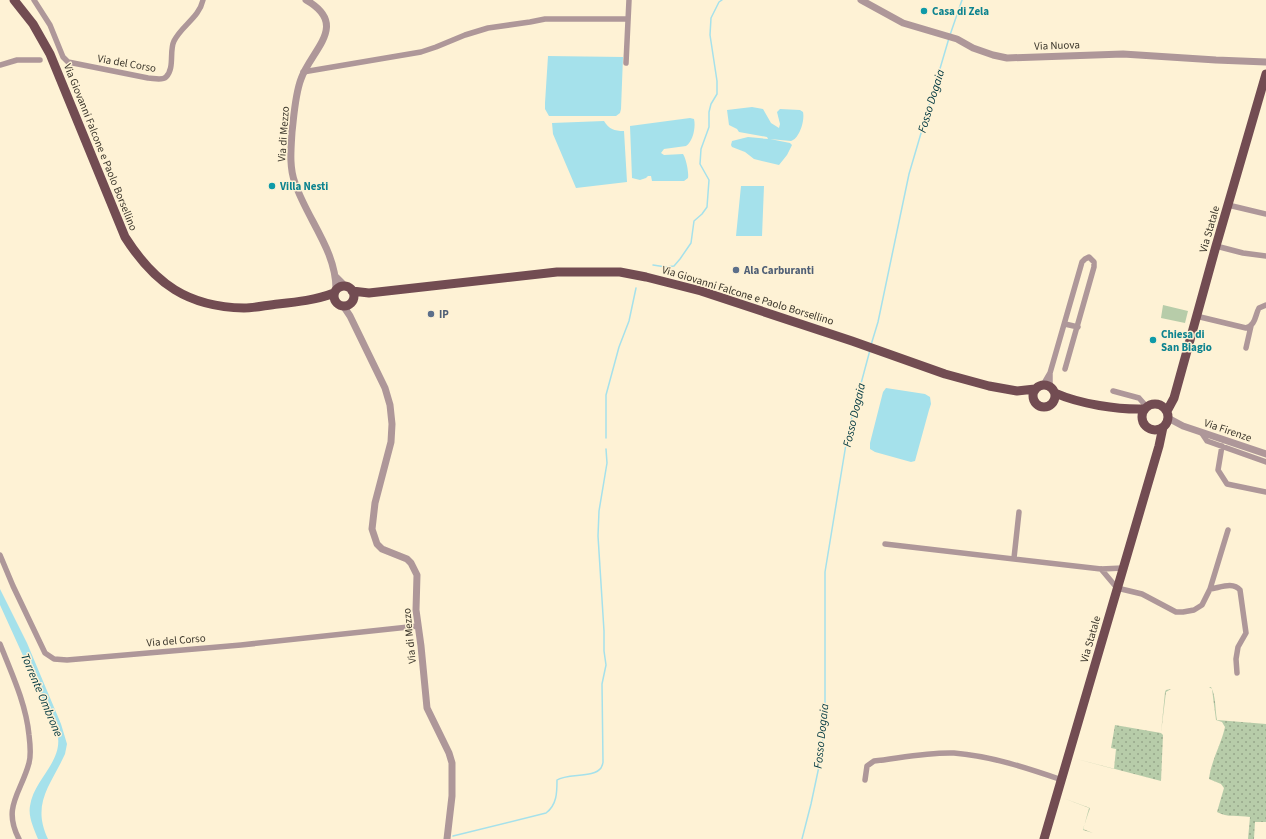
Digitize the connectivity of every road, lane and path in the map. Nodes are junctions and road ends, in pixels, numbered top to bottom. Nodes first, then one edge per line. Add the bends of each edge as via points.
1 (14, 0) edge
2 (34, 0) edge
3 (203, 0) edge
4 (306, 0) edge
5 (629, 0) edge
6 (862, 0) edge
7 (628, 19) junction
8 (40, 60) dead end
9 (1266, 62) edge
10 (626, 64) dead end
11 (0, 65) edge
12 (303, 72) junction
13 (1266, 74) edge
14 (1228, 205) junction
15 (1266, 214) edge
16 (1216, 246) junction
17 (1266, 256) edge
18 (344, 297) junction
19 (1266, 305) edge
20 (1196, 316) junction
21 (1065, 324) junction
22 (1251, 326) junction
23 (1078, 327) junction
24 (1246, 348) dead end
25 (1065, 368) dead end
26 (1046, 389) junction
27 (1017, 391) junction
28 (1113, 391) dead end
29 (1034, 400) junction
30 (1071, 400) junction
31 (1052, 403) junction
32 (1145, 412) junction
33 (1165, 418) junction
34 (1151, 429) junction
35 (1201, 432) junction
36 (1159, 446) junction
37 (1222, 446) junction
38 (1266, 454) edge
39 (1266, 462) edge
40 (1266, 492) edge
41 (1019, 512) dead end
42 (1228, 530) dead end
43 (885, 544) dead end
44 (0, 555) edge
45 (1014, 558) junction
46 (1101, 569) junction
47 (1116, 573) junction
48 (1117, 588) junction
49 (1210, 589) junction
50 (418, 626) junction
51 (0, 644) edge
52 (1237, 673) dead end
53 (865, 780) dead end
54 (1062, 780) junction
55 (19, 839) edge
56 (447, 839) edge
57 (1044, 839) edge

1 - 18 main road, Via Giovanni Falcone e Paolo Borsellino via 33,24 50,54 125,237 154,275 179,293 217,306 246,308
2 - 3 street, Via del Corso via 68,62 161,79 166,77 170,69 174,41 200,10
4 - 12 street, Via di Mezzo via 321,11 326,20 326,29 324,38
5 - 7 street
6 - 9 street, Via Nuova via 903,23 944,34 973,48 1007,58 1123,54
7 - 10 street
7 - 12 street via 545,19 488,28 422,52
8 - 11 street via 17,60
12 - 18 street, Via di Mezzo via 296,101 290,165 294,182 323,240
13 - 14 main road, Via Statale
14 - 15 street
14 - 16 main road, Via Statale
16 - 17 street
16 - 20 main road, Via Statale
18 - 27 main road, Via Giovanni Falcone e Paolo Borsellino via 556,272 620,272 701,291 945,374
18 - 50 street, Via di Mezzo via 350,316 385,388 391,410 391,442 375,503 372,529 377,544 382,549 407,559 414,567 417,575
19 - 22 street via 1258,309
20 - 22 street via 1242,328
20 - 33 main road, Via Statale via 1174,398
21 - 23 street
21 - 23 street via 1082,262 1089,258 1094,262 1094,267
21 - 26 street
22 - 24 street
23 - 25 street
26 - 27 main road, Via Giovanni Falcone e Paolo Borsellino
26 - 29 main road via 1034,393
26 - 30 main road, Via Giovanni Falcone e Paolo Borsellino
26 - 31 main road via 1055,398
27 - 29 main road, Via Giovanni Falcone e Paolo Borsellino
28 - 32 street via 1139,398
29 - 31 main road, Via Giovanni Falcone e Paolo Borsellino via 1042,406
30 - 31 main road, Via Giovanni Falcone e Paolo Borsellino
30 - 32 main road, Via Giovanni Falcone e Paolo Borsellino
32 - 33 main road, Via Giovanni Falcone e Paolo Borsellino via 1153,404
32 - 34 main road via 1145,425
33 - 34 main road via 1159,429
33 - 35 street, Via Firenze
33 - 36 main road, Via Statale
34 - 36 main road
35 - 37 street via 1208,441
35 - 38 street, Via Firenze
36 - 47 main road, Via Statale
37 - 39 street
37 - 40 street via 1218,470 1227,484
41 - 45 street
42 - 49 street
43 - 45 street
44 - 50 street, Via del Corso via 45,653 54,659 241,645
45 - 46 street
46 - 47 street
46 - 47 street
47 - 48 main road, Via Statale
47 - 48 street
48 - 49 street via 1142,594 1176,612 1199,608
48 - 54 main road, Via Statale
49 - 52 street via 1232,585 1240,590 1246,633 1238,647
50 - 56 street, Via di Mezzo via 427,708 452,763 452,796
51 - 55 street via 23,703 29,736 29,762 15,797 12,814 13,826
53 - 54 street via 867,766 874,761 953,753 984,756
54 - 57 main road, Via Statale

